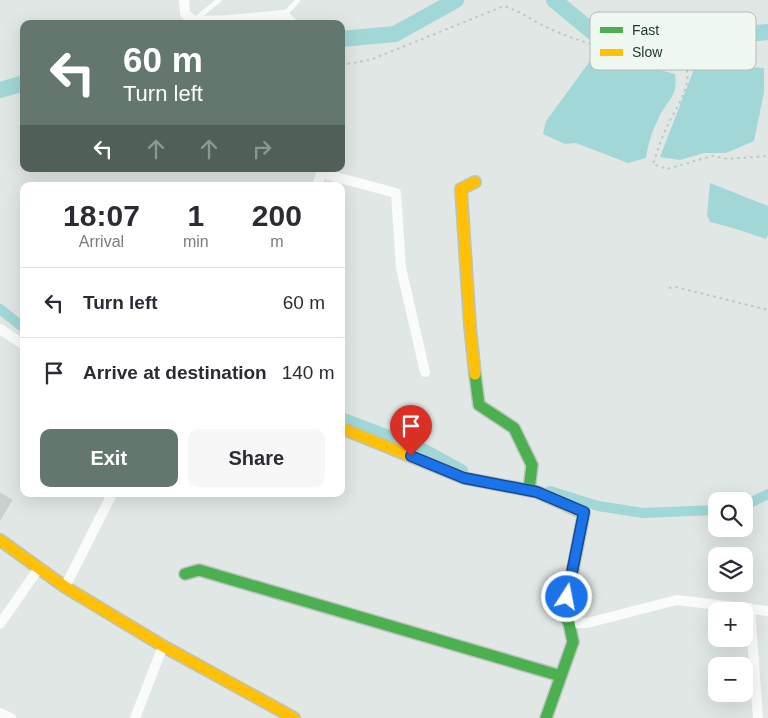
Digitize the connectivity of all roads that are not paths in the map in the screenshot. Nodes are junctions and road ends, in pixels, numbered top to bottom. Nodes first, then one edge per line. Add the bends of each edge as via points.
1 (184, 0) edge
2 (219, 0) edge
3 (298, 0) edge
4 (284, 14) junction
5 (193, 20) edge
6 (195, 20) edge
7 (229, 20) edge
8 (289, 20) edge
9 (318, 182) edge
10 (475, 182) dead end
11 (0, 329) edge
12 (20, 342) edge
13 (425, 372) dead end
14 (345, 430) edge
15 (529, 490) junction
16 (110, 497) edge
17 (0, 540) edge
18 (39, 568) junction
19 (186, 574) dead end
20 (65, 587) junction
21 (708, 603) edge
22 (753, 608) edge
23 (768, 611) edge
24 (569, 623) junction
25 (0, 624) edge
26 (163, 646) junction
27 (753, 647) edge
28 (561, 676) junction
29 (0, 713) edge
30 (11, 718) edge
31 (135, 718) edge
32 (294, 718) edge
33 (546, 718) edge
34 (758, 718) edge

1 - 5 street via 184,14
2 - 6 lane
3 - 4 lane
4 - 7 street
4 - 8 street
9 - 13 street via 321,173 396,193 401,268
10 - 15 street via 462,189 470,326 479,405 514,428 532,465
11 - 12 street
14 - 15 street via 464,478
15 - 24 street via 584,512 564,614
16 - 20 street
17 - 18 street
18 - 20 street
18 - 25 street
19 - 28 street via 199,570
20 - 26 street
21 - 24 street via 677,600 587,623
22 - 23 street
24 - 28 street via 573,642
26 - 31 street
26 - 32 street
27 - 34 street
28 - 33 street
29 - 30 street

